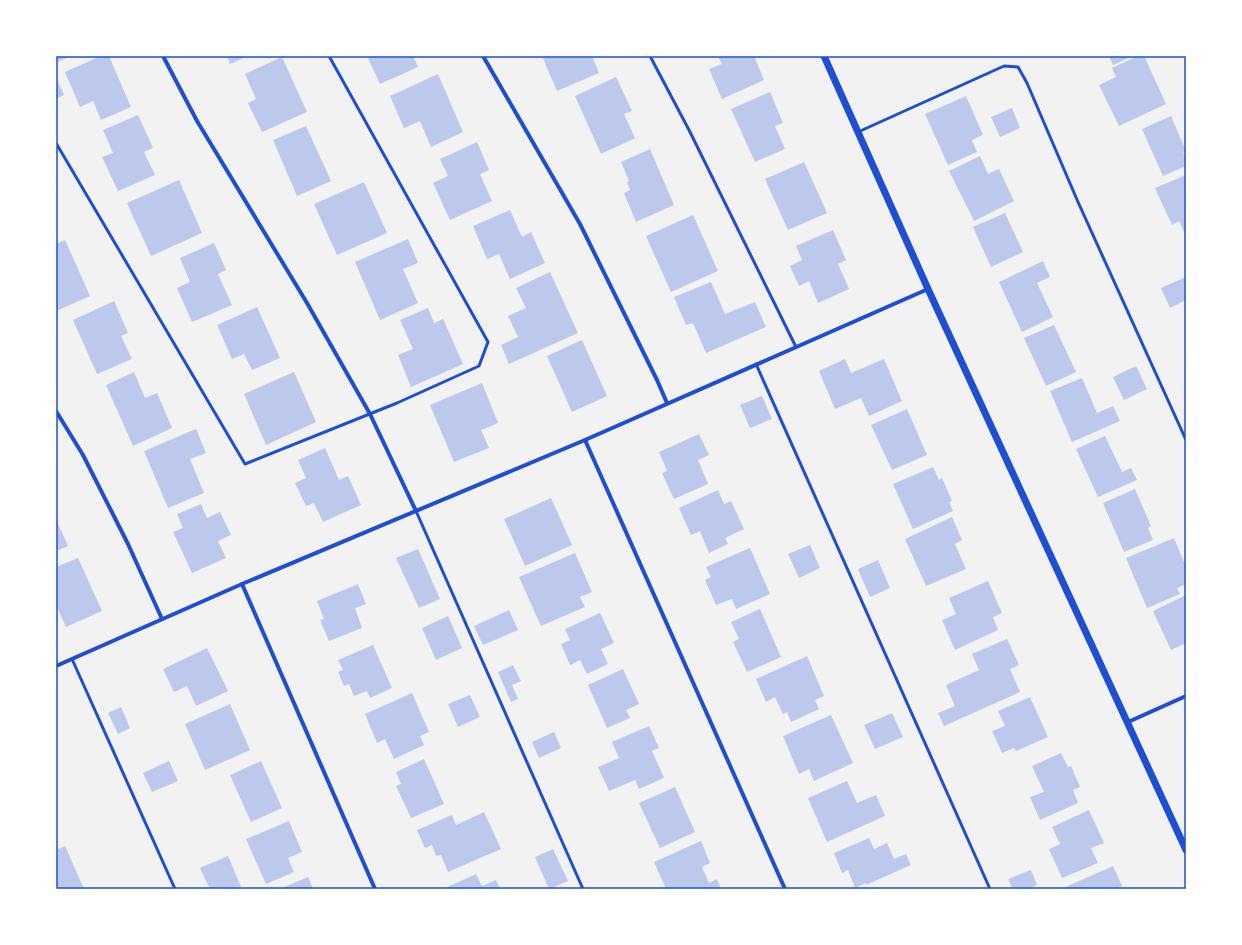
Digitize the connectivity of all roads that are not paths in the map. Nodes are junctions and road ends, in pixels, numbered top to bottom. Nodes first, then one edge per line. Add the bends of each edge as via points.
1 (163, 56) edge
2 (329, 56) edge
3 (483, 56) edge
4 (650, 56) edge
5 (824, 56) edge
6 (858, 132) junction
7 (56, 142) edge
8 (928, 289) junction
9 (796, 347) junction
10 (756, 364) junction
11 (667, 403) junction
12 (56, 411) edge
13 (370, 414) junction
14 (585, 440) junction
15 (1186, 440) edge
16 (416, 511) junction
17 (242, 584) junction
18 (162, 619) junction
19 (72, 659) junction
20 (56, 666) edge
21 (1186, 696) edge
22 (1128, 722) junction
23 (1186, 850) edge
24 (175, 889) edge
25 (375, 889) edge
26 (583, 889) edge
27 (785, 889) edge
28 (990, 889) edge

1 - 13 street via 197,120
2 - 13 lane via 488,342 479,366
3 - 11 street via 580,224
4 - 9 lane
5 - 6 street
6 - 8 street
6 - 15 lane via 1004,66 1018,67 1027,82 1078,202
7 - 13 lane via 245,464
8 - 9 street
8 - 22 street
9 - 10 street
10 - 11 street
10 - 28 lane
11 - 14 street
12 - 18 street via 83,455
13 - 16 street
14 - 16 street
14 - 27 street
16 - 17 street
16 - 26 lane
17 - 18 street
17 - 25 street
18 - 19 street
19 - 20 street
19 - 24 lane
21 - 22 street
22 - 23 street

